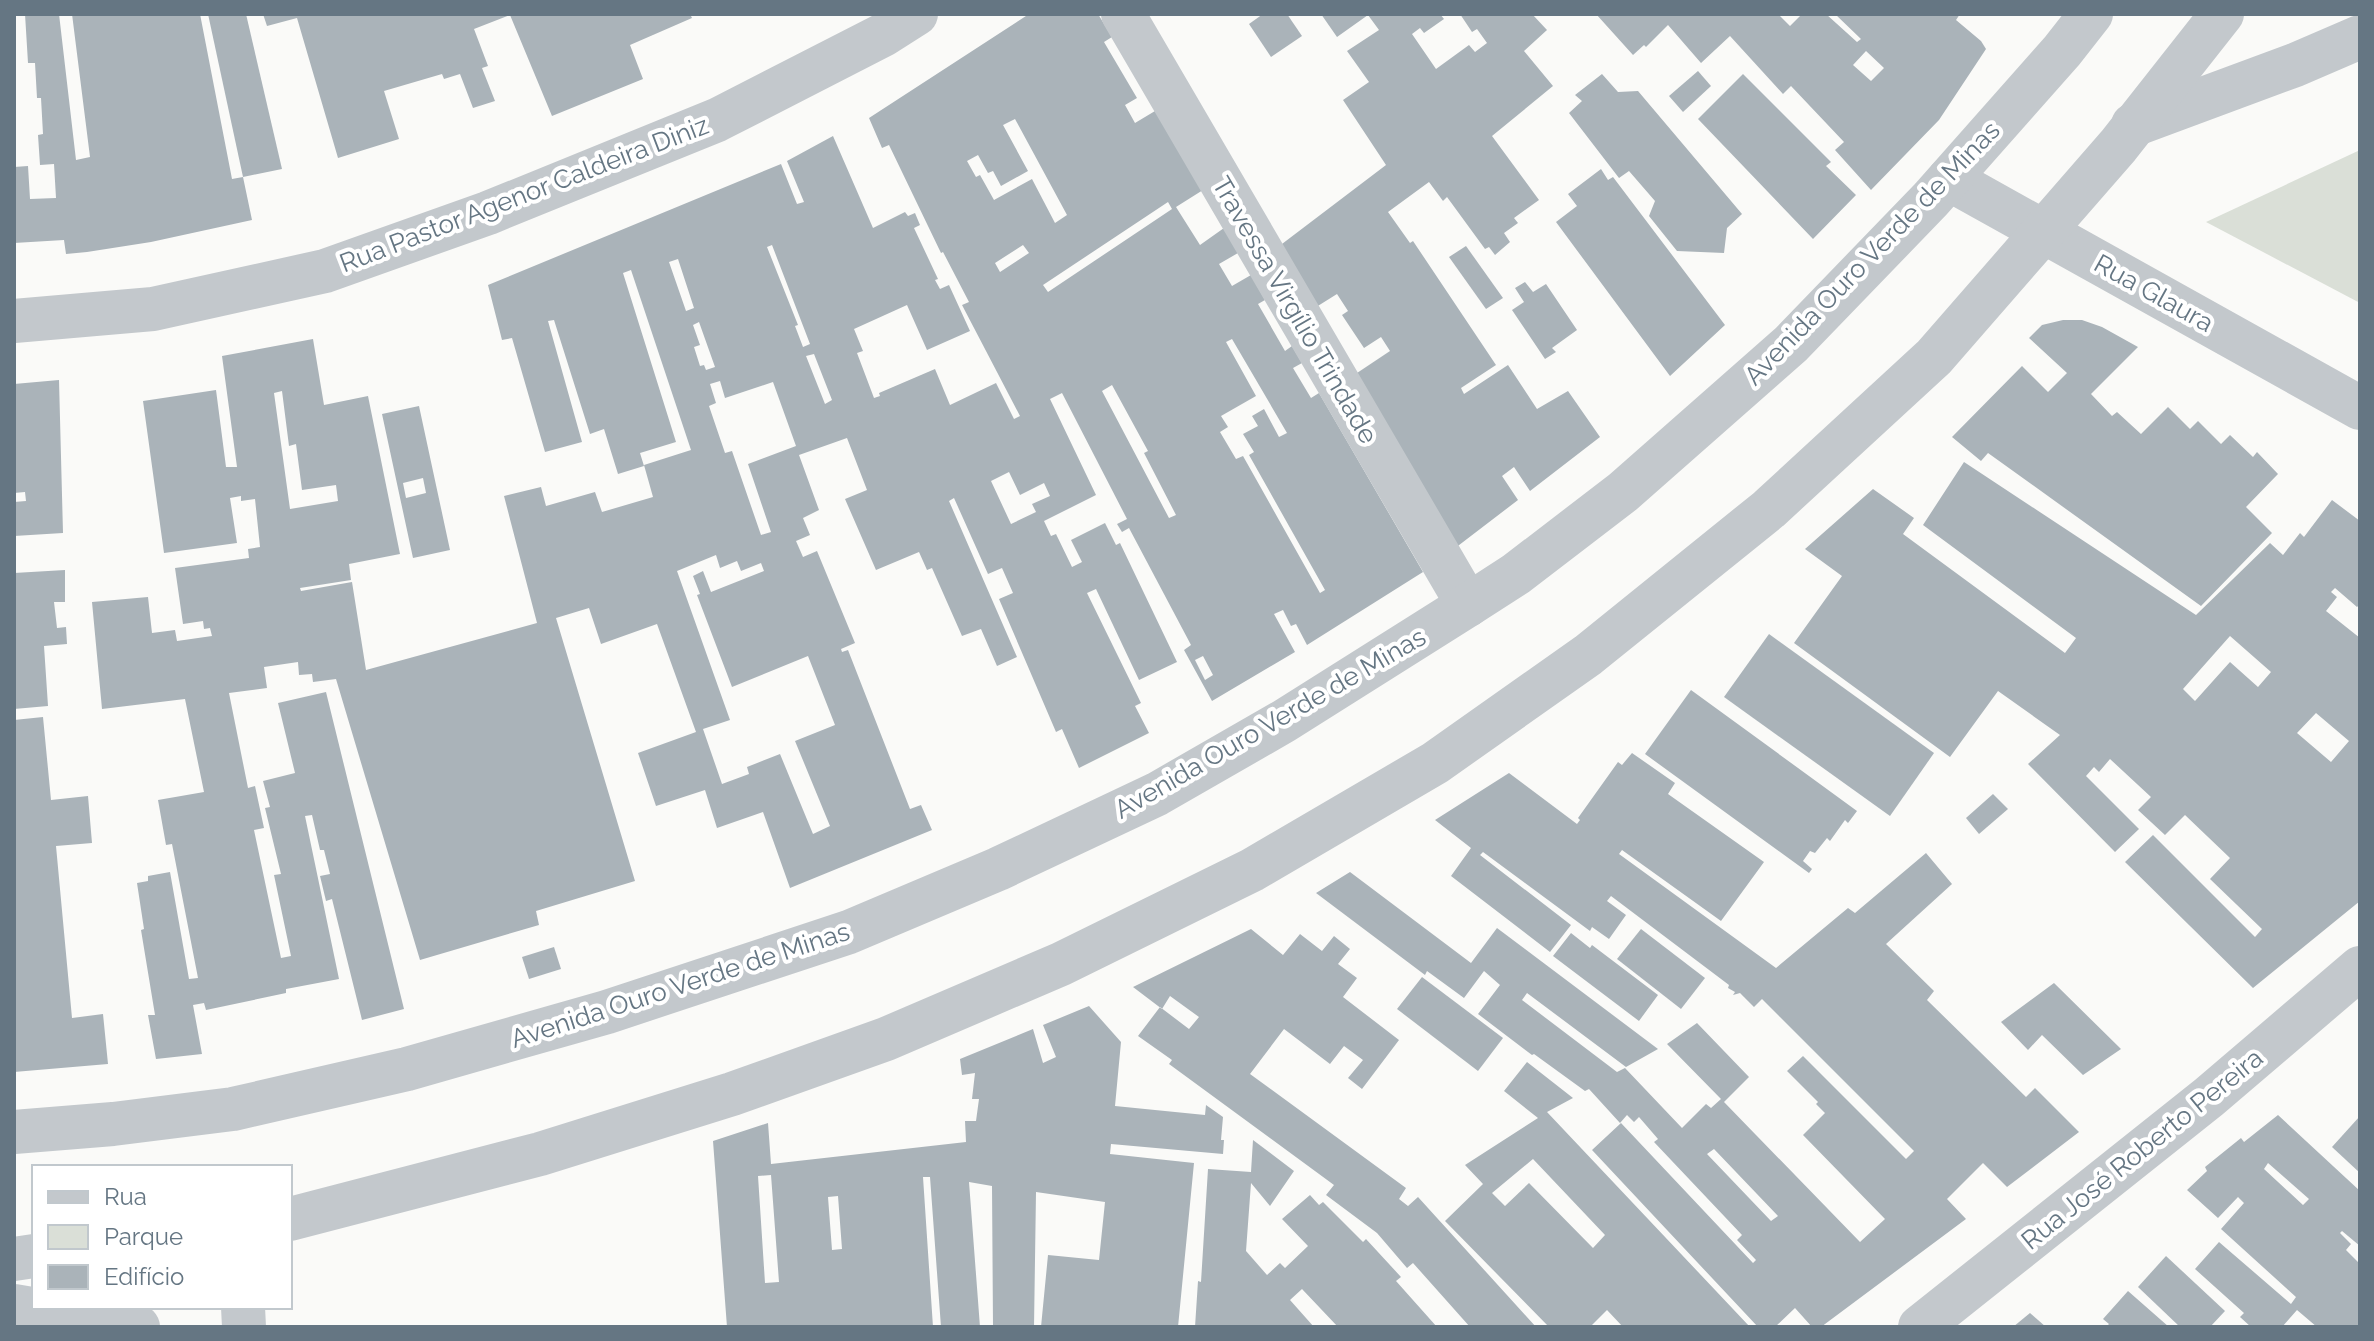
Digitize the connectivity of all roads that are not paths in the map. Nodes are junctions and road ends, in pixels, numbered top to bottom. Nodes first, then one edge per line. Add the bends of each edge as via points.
1 (916, 14) edge
2 (1123, 14) edge
3 (2091, 14) edge
4 (2222, 14) edge
5 (2360, 37) edge
6 (2133, 125) junction
7 (1949, 179) junction
8 (2042, 231) junction
9 (14, 321) edge
10 (2360, 408) edge
11 (1468, 605) junction
12 (2360, 968) edge
13 (14, 1132) edge
14 (292, 1218) edge
15 (14, 1306) edge
16 (138, 1327) edge
17 (1920, 1327) edge

1 - 9 street, Rua Pastor Agenor Caldeira Diniz via 717,120 488,213 325,271 153,309
2 - 11 street, Travessa Virgílio Trindade
3 - 7 street, Avenida Ouro Verde de Minas
4 - 6 street
5 - 6 street
6 - 8 street
7 - 8 street, Rua Glaura
7 - 11 street, Avenida Ouro Verde de Minas via 1780,354 1623,492
8 - 10 street, Rua Glaura
8 - 14 street via 1934,357 1769,509 1588,655 1435,763 1252,870 1061,964 886,1039 540,1154
11 - 13 street, Avenida Ouro Verde de Minas via 1157,794 849,932 607,1012 407,1069 233,1109
12 - 17 street, Rua José Roberto Pereira via 2209,1097
15 - 16 street

